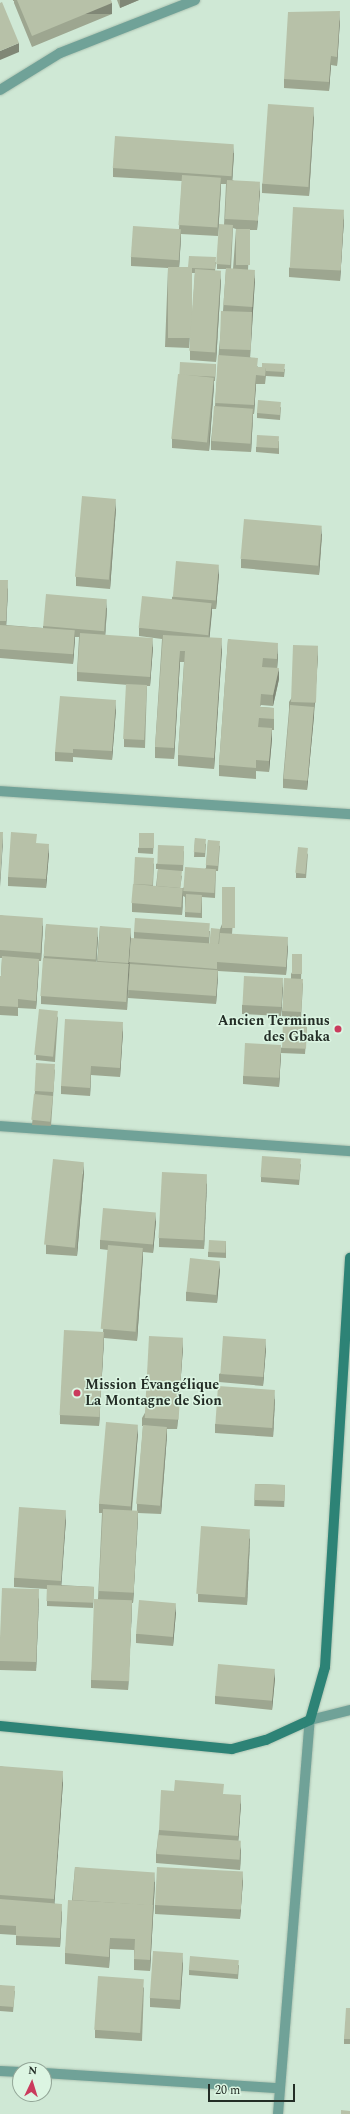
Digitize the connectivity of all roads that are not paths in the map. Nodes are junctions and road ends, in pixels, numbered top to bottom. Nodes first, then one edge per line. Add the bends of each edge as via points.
1 (195, 0) edge
2 (0, 90) edge
3 (0, 791) edge
4 (350, 814) edge
5 (0, 1126) edge
6 (350, 1150) edge
7 (350, 1258) edge
8 (350, 1710) edge
9 (310, 1720) junction
10 (0, 1726) edge
11 (0, 2071) edge
12 (12, 2072) edge
13 (52, 2074) edge
14 (279, 2088) junction
15 (278, 2114) edge

1 - 2 street via 60,53
3 - 4 street
5 - 6 street
7 - 9 street via 325,1666
8 - 9 street
9 - 10 street via 266,1740 232,1749
9 - 14 street
11 - 12 street
13 - 14 street
14 - 15 street

